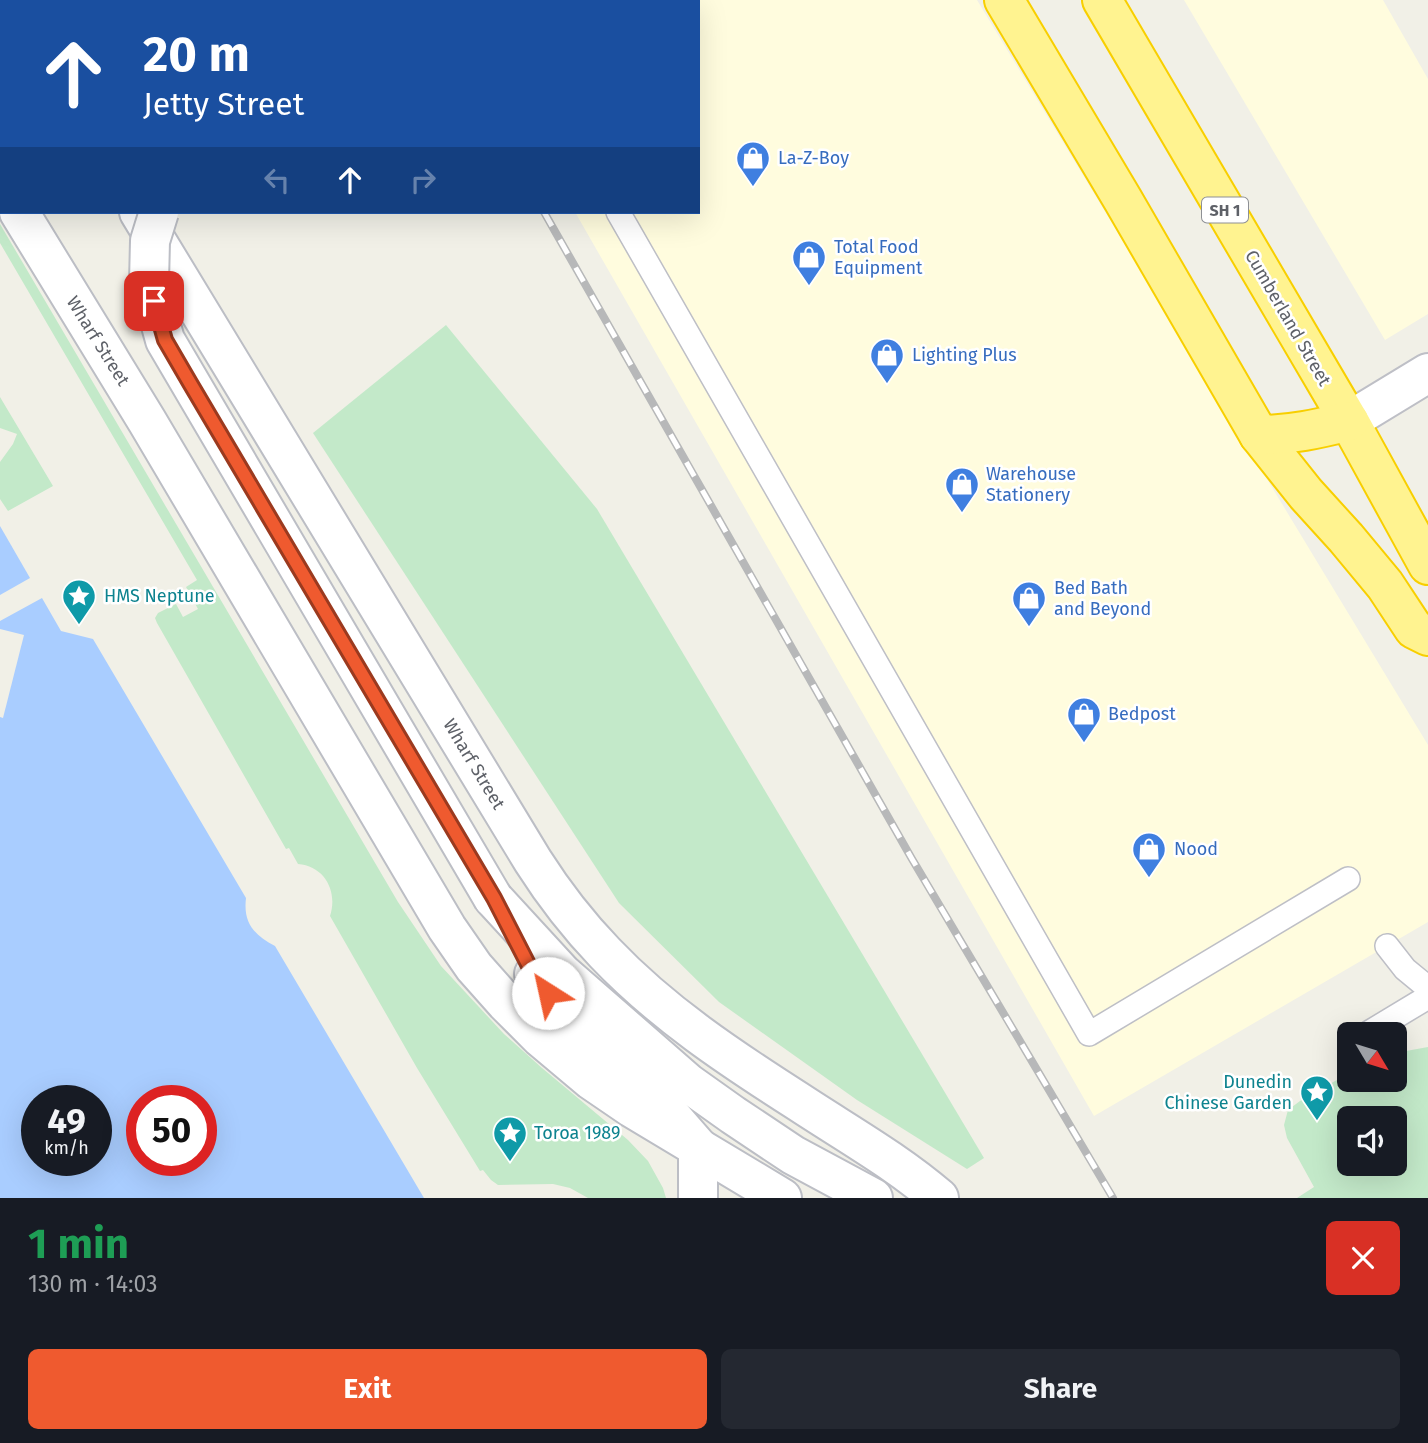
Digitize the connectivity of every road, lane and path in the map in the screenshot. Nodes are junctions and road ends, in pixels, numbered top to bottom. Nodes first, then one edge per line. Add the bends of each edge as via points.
1 (1004, 0) edge
2 (1102, 0) edge
3 (20, 214) edge
4 (140, 214) edge
5 (158, 214) edge
6 (619, 214) edge
7 (1428, 373) edge
8 (1349, 421) junction
9 (1259, 435) junction
10 (1428, 565) edge
11 (1428, 636) edge
12 (1348, 878) dead end
13 (494, 898) junction
14 (1387, 946) dead end
15 (1428, 988) edge
16 (1428, 997) edge
17 (1387, 1022) edge
18 (698, 1147) junction
19 (793, 1155) junction
20 (756, 1192) edge
21 (698, 1198) edge
22 (794, 1198) edge
23 (873, 1198) edge
24 (939, 1198) edge

1 - 9 highway
2 - 8 highway, Cumberland Street / SH 1
3 - 18 main road, Wharf Street via 474,967 541,1038 591,1080
4 - 24 main road, Wharf Street via 551,889 605,953 677,1018
5 - 13 main road, bridge via 150,241 149,282 165,340
6 - 12 lane via 1089,1034
7 - 8 main road
8 - 9 highway via 1307,432
8 - 10 highway, Cumberland Street / SH 1
9 - 11 highway via 1385,585 1414,629
13 - 18 main road via 548,993
13 - 19 main road via 562,973 629,1033 688,1083
14 - 15 lane
16 - 17 lane
18 - 20 main road, Wharf Street
18 - 21 main road
19 - 20 main road
19 - 22 main road
19 - 23 main road

